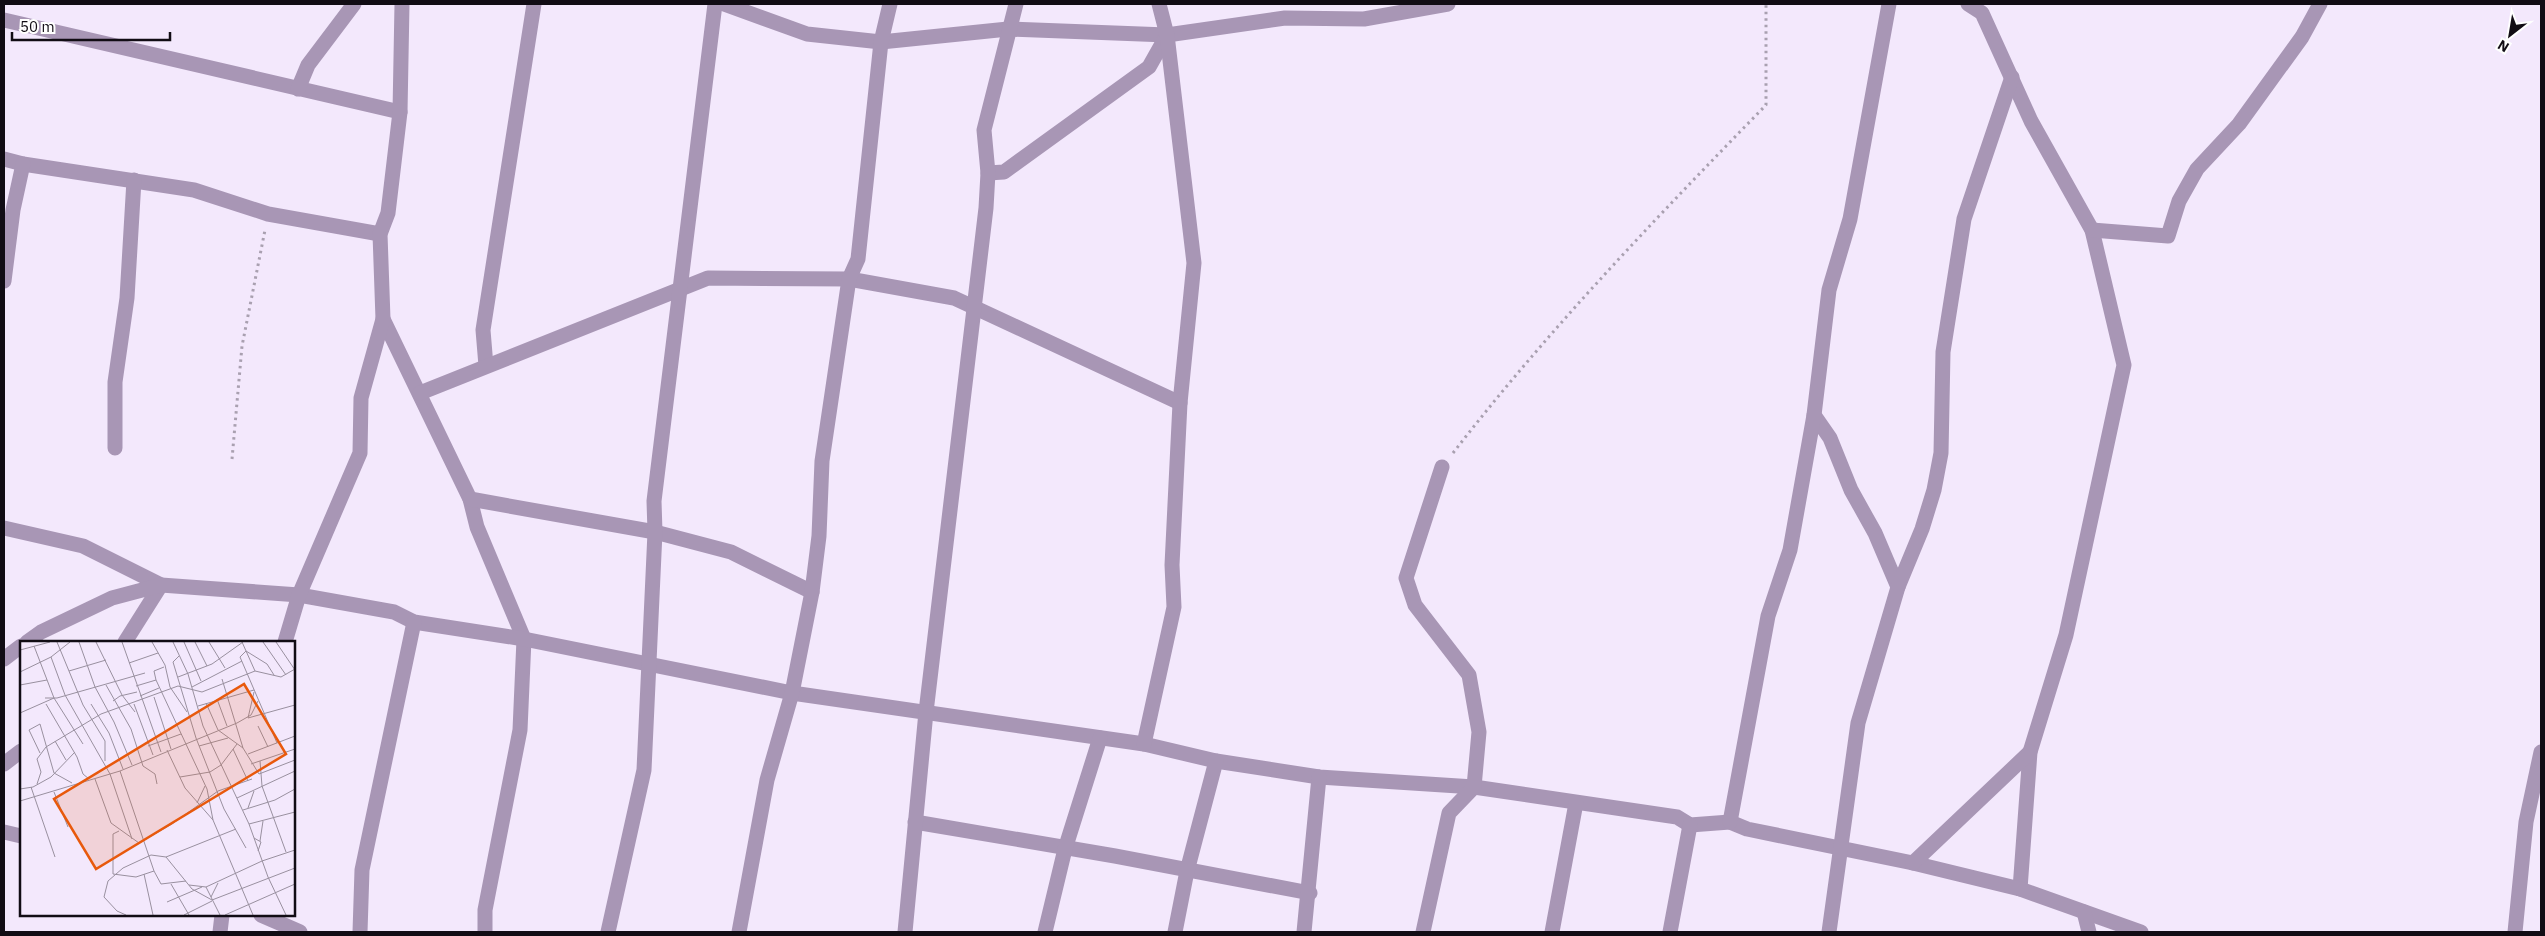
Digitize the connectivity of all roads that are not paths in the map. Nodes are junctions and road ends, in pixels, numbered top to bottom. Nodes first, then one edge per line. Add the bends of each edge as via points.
1 (354, 4) edge
2 (402, 4) edge
3 (534, 4) edge
4 (715, 4) edge
5 (724, 4) edge
6 (890, 4) edge
7 (1016, 4) edge
8 (1159, 4) edge
9 (1448, 4) edge
10 (1889, 4) edge
11 (1968, 4) edge
12 (2320, 4) edge
13 (4, 20) edge
14 (1008, 29) junction
15 (1167, 35) junction
16 (881, 42) junction
17 (2012, 77) junction
18 (298, 89) junction
19 (400, 112) junction
20 (4, 159) edge
21 (23, 164) junction
22 (988, 173) junction
23 (134, 180) junction
24 (2092, 230) junction
25 (380, 234) junction
26 (849, 279) junction
27 (4, 281) edge
28 (679, 290) junction
29 (976, 308) junction
30 (383, 319) junction
31 (486, 366) junction
32 (420, 393) junction
33 (1180, 404) junction
34 (1814, 415) junction
35 (114, 448) dead end
36 (1442, 467) road end
37 (470, 499) junction
38 (4, 528) edge
39 (655, 532) junction
40 (161, 585) junction
41 (1898, 586) junction
42 (812, 592) junction
43 (299, 595) junction
44 (414, 622) junction
45 (524, 639) junction
46 (28, 641) edge
47 (126, 641) edge
48 (285, 641) edge
49 (20, 647) edge
50 (4, 659) edge
51 (649, 662) junction
52 (792, 693) junction
53 (926, 712) junction
54 (1100, 738) junction
55 (1144, 744) junction
56 (20, 752) edge
57 (2030, 752) junction
58 (2541, 752) edge
59 (1216, 761) junction
60 (4, 764) edge
61 (1319, 777) junction
62 (1474, 787) junction
63 (1576, 804) junction
64 (915, 822) junction
65 (1730, 822) junction
66 (1690, 825) junction
67 (4, 832) edge
68 (20, 836) edge
69 (1839, 848) junction
70 (1066, 849) junction
71 (1913, 863) junction
72 (1188, 871) junction
73 (2020, 889) junction
74 (1310, 893) junction
75 (2084, 912) junction
76 (222, 916) edge
77 (263, 916) edge
78 (220, 932) edge
79 (300, 932) edge
80 (360, 932) edge
81 (485, 932) edge
82 (608, 932) edge
83 (739, 932) edge
84 (905, 932) edge
85 (1045, 932) edge
86 (1175, 932) edge
87 (1304, 932) edge
88 (1423, 932) edge
89 (1552, 932) edge
90 (1670, 932) edge
91 (1829, 932) edge
92 (2089, 932) edge
93 (2141, 932) edge
94 (2515, 932) edge

1 - 18 street via 308,65
2 - 19 street
3 - 31 street via 483,330
4 - 28 street
5 - 16 street via 807,34
6 - 16 street
7 - 14 street
8 - 15 street
9 - 15 street via 1364,19 1285,18
10 - 34 street via 1850,219 1828,290
11 - 17 street via 1982,13
12 - 24 street via 2302,36 2239,124 2197,169 2179,201 2168,236
13 - 18 street
14 - 15 street
14 - 16 street
14 - 22 street via 984,130
15 - 22 street via 1149,67 1004,172
15 - 33 street via 1194,263
16 - 26 street via 858,259
17 - 24 street via 2031,120
17 - 41 street via 1964,219 1944,352 1939,462 1934,490
18 - 19 street
19 - 25 street via 388,214
20 - 21 street
21 - 23 street
21 - 27 street
22 - 29 street
23 - 25 street via 194,190 268,214
23 - 35 street via 127,298 115,382
24 - 57 street via 2124,365 2066,635
25 - 30 street
26 - 28 street via 708,278
26 - 29 street via 954,298
26 - 42 street via 822,461 819,536
28 - 31 street
28 - 39 street via 654,501
29 - 33 street
29 - 53 street
30 - 32 street
30 - 43 street via 362,398 360,453
31 - 32 street
32 - 37 street
33 - 55 street via 1172,565 1174,607
34 - 41 street via 1830,438 1851,490 1875,533
34 - 65 street via 1790,550 1768,616
36 - 62 street via 1406,578 1415,605 1469,675 1479,732
37 - 39 street
37 - 45 street via 477,527
38 - 40 street via 83,546
39 - 42 street via 731,552
39 - 51 street
40 - 43 street
40 - 46 street via 112,598
40 - 47 street
41 - 69 street via 1858,723
42 - 52 street
43 - 44 street via 394,612
43 - 48 street
44 - 45 street
44 - 80 street via 362,870
45 - 51 street
45 - 81 street via 520,730 485,910
49 - 50 street
51 - 52 street
51 - 82 street via 644,770
52 - 53 street
52 - 83 street via 767,780
53 - 54 street
53 - 64 street
54 - 55 street
54 - 70 street
55 - 59 street
56 - 60 street
57 - 71 street
57 - 73 street
58 - 94 street via 2526,822
59 - 61 street
59 - 72 street
61 - 62 street
61 - 74 street
62 - 63 street
62 - 88 street via 1449,813
63 - 66 street via 1677,817
63 - 89 street
64 - 70 street
64 - 84 street
65 - 66 street
65 - 69 street via 1747,829
66 - 90 street
67 - 68 street
69 - 71 street
69 - 91 street
70 - 72 street
70 - 85 street
71 - 73 street
72 - 74 street
72 - 86 street
73 - 75 street
74 - 87 street
75 - 92 street
75 - 93 street
76 - 78 street
77 - 79 street

